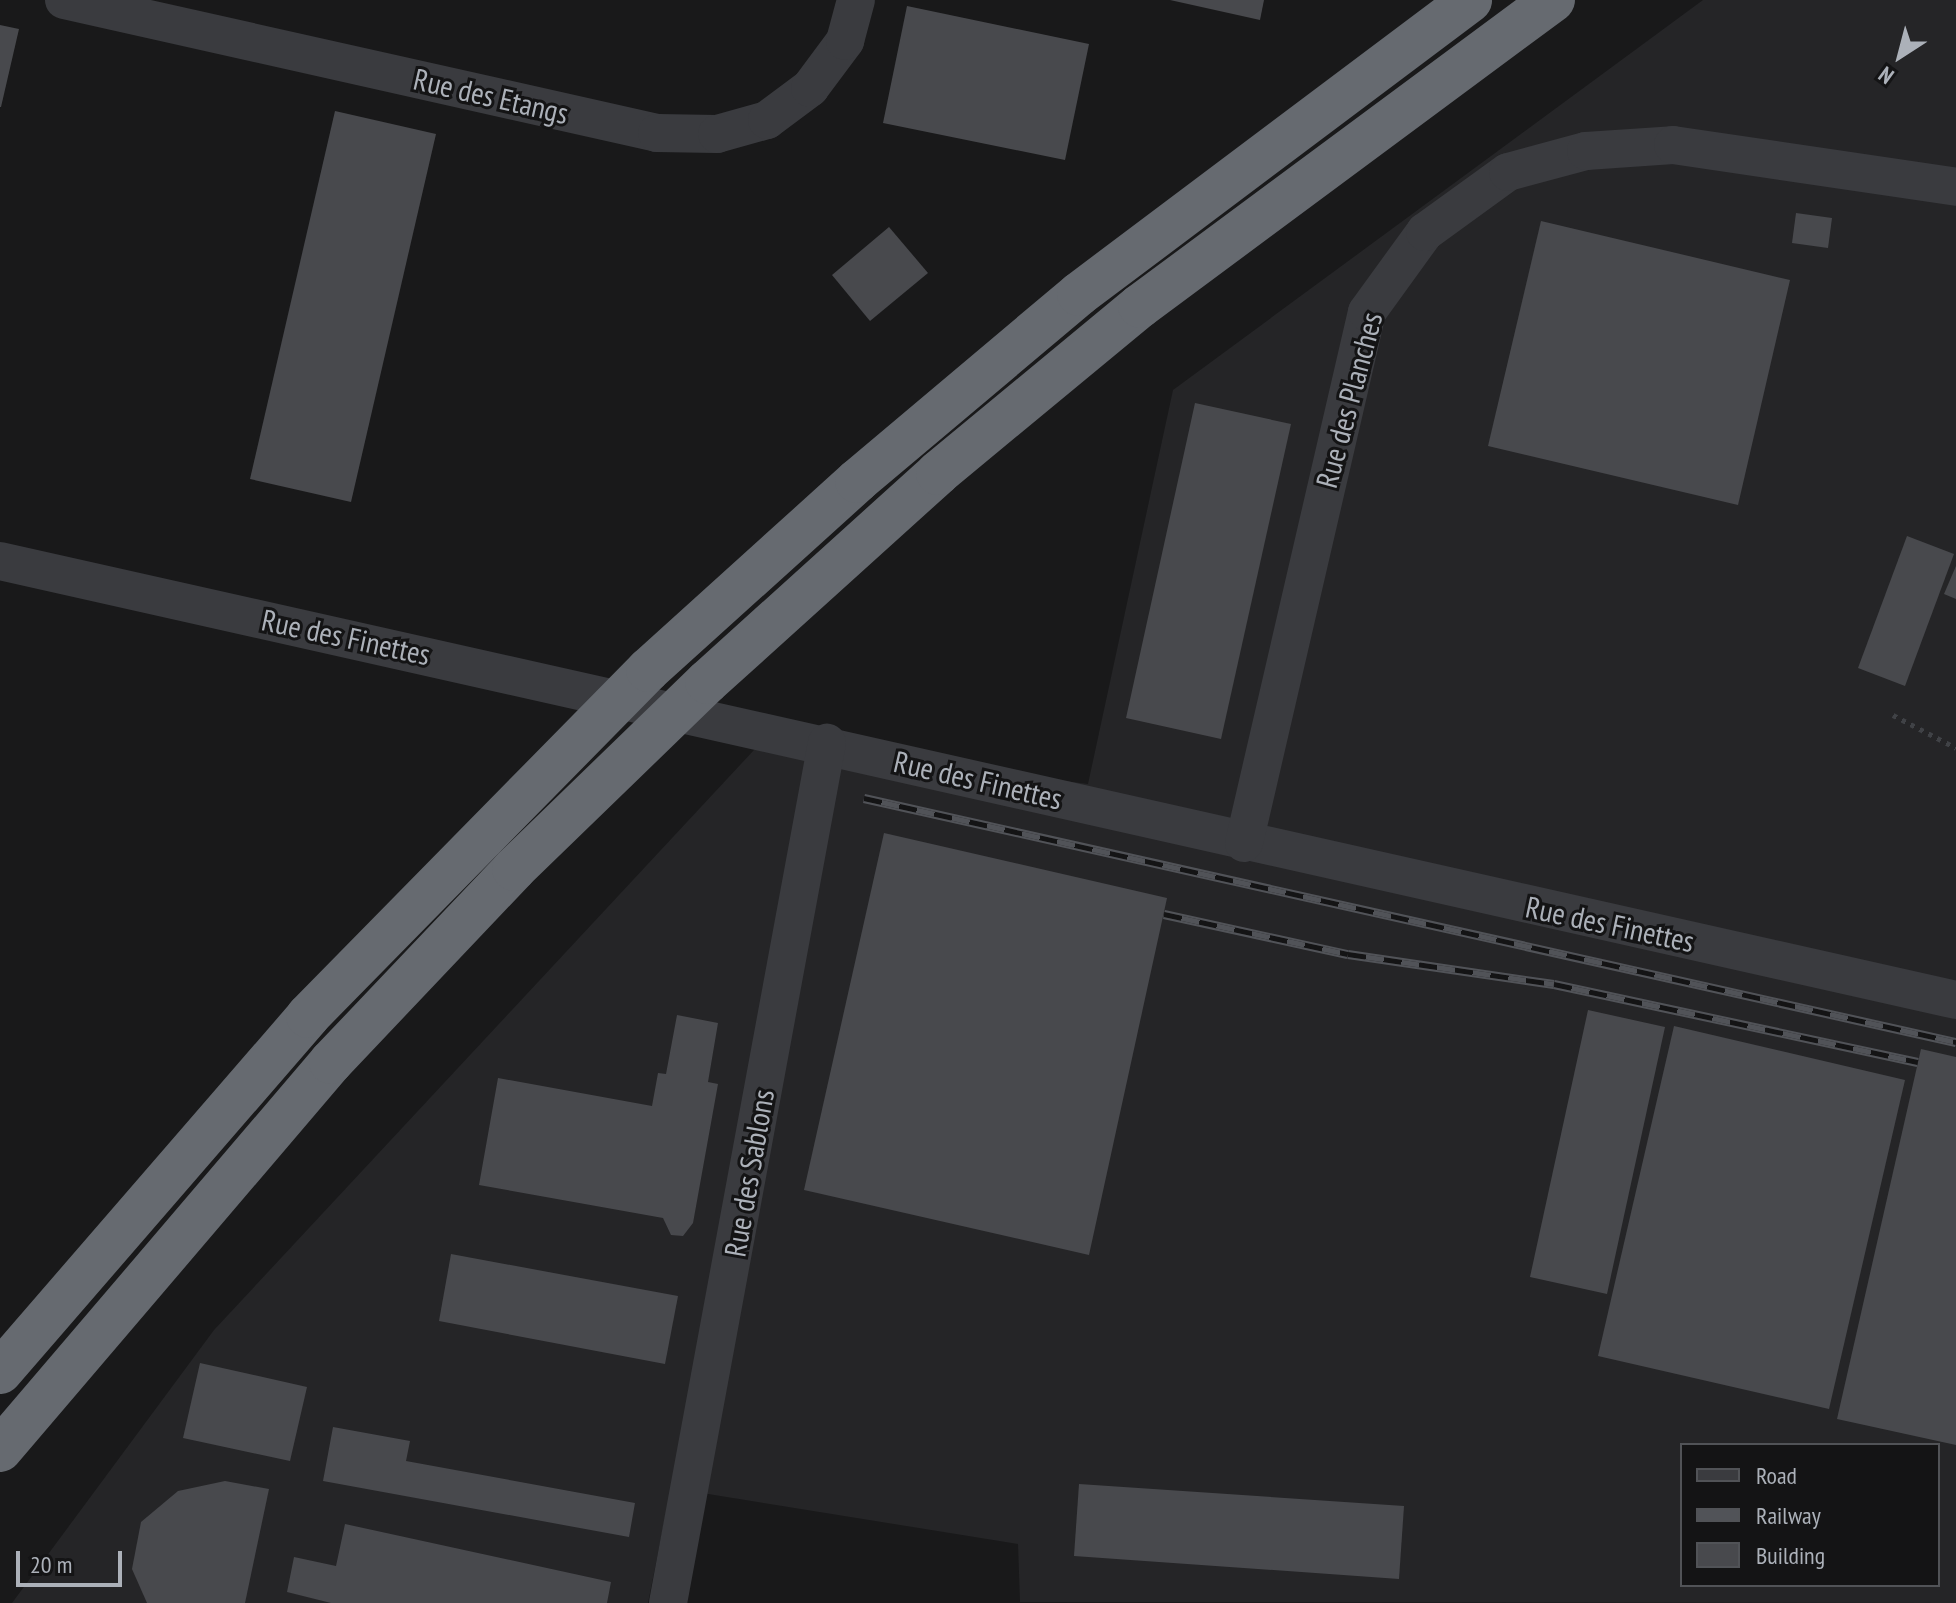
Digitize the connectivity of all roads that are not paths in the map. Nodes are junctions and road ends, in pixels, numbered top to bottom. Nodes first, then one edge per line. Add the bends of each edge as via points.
1 (64, 0) edge
2 (856, 0) edge
3 (1470, 0) edge
4 (1553, 0) edge
5 (1956, 187) edge
6 (0, 561) edge
7 (827, 743) junction
8 (1244, 843) junction
9 (1956, 1000) edge
10 (0, 1372) edge
11 (0, 1450) edge
12 (668, 1603) edge

1 - 2 street, Rue des Etangs via 657,133 717,134 767,120 810,88 845,41
3 - 10 highway via 1079,294 857,481 648,670 298,1027
4 - 11 highway via 1140,306 938,473 707,682 618,766 269,1130
5 - 8 street, Rue des Planches via 1673,145 1586,151 1508,172 1425,232 1367,312
6 - 7 street, Rue des Finettes
7 - 8 street, Rue des Finettes
7 - 12 street, Rue des Sablons
8 - 9 street, Rue des Finettes

